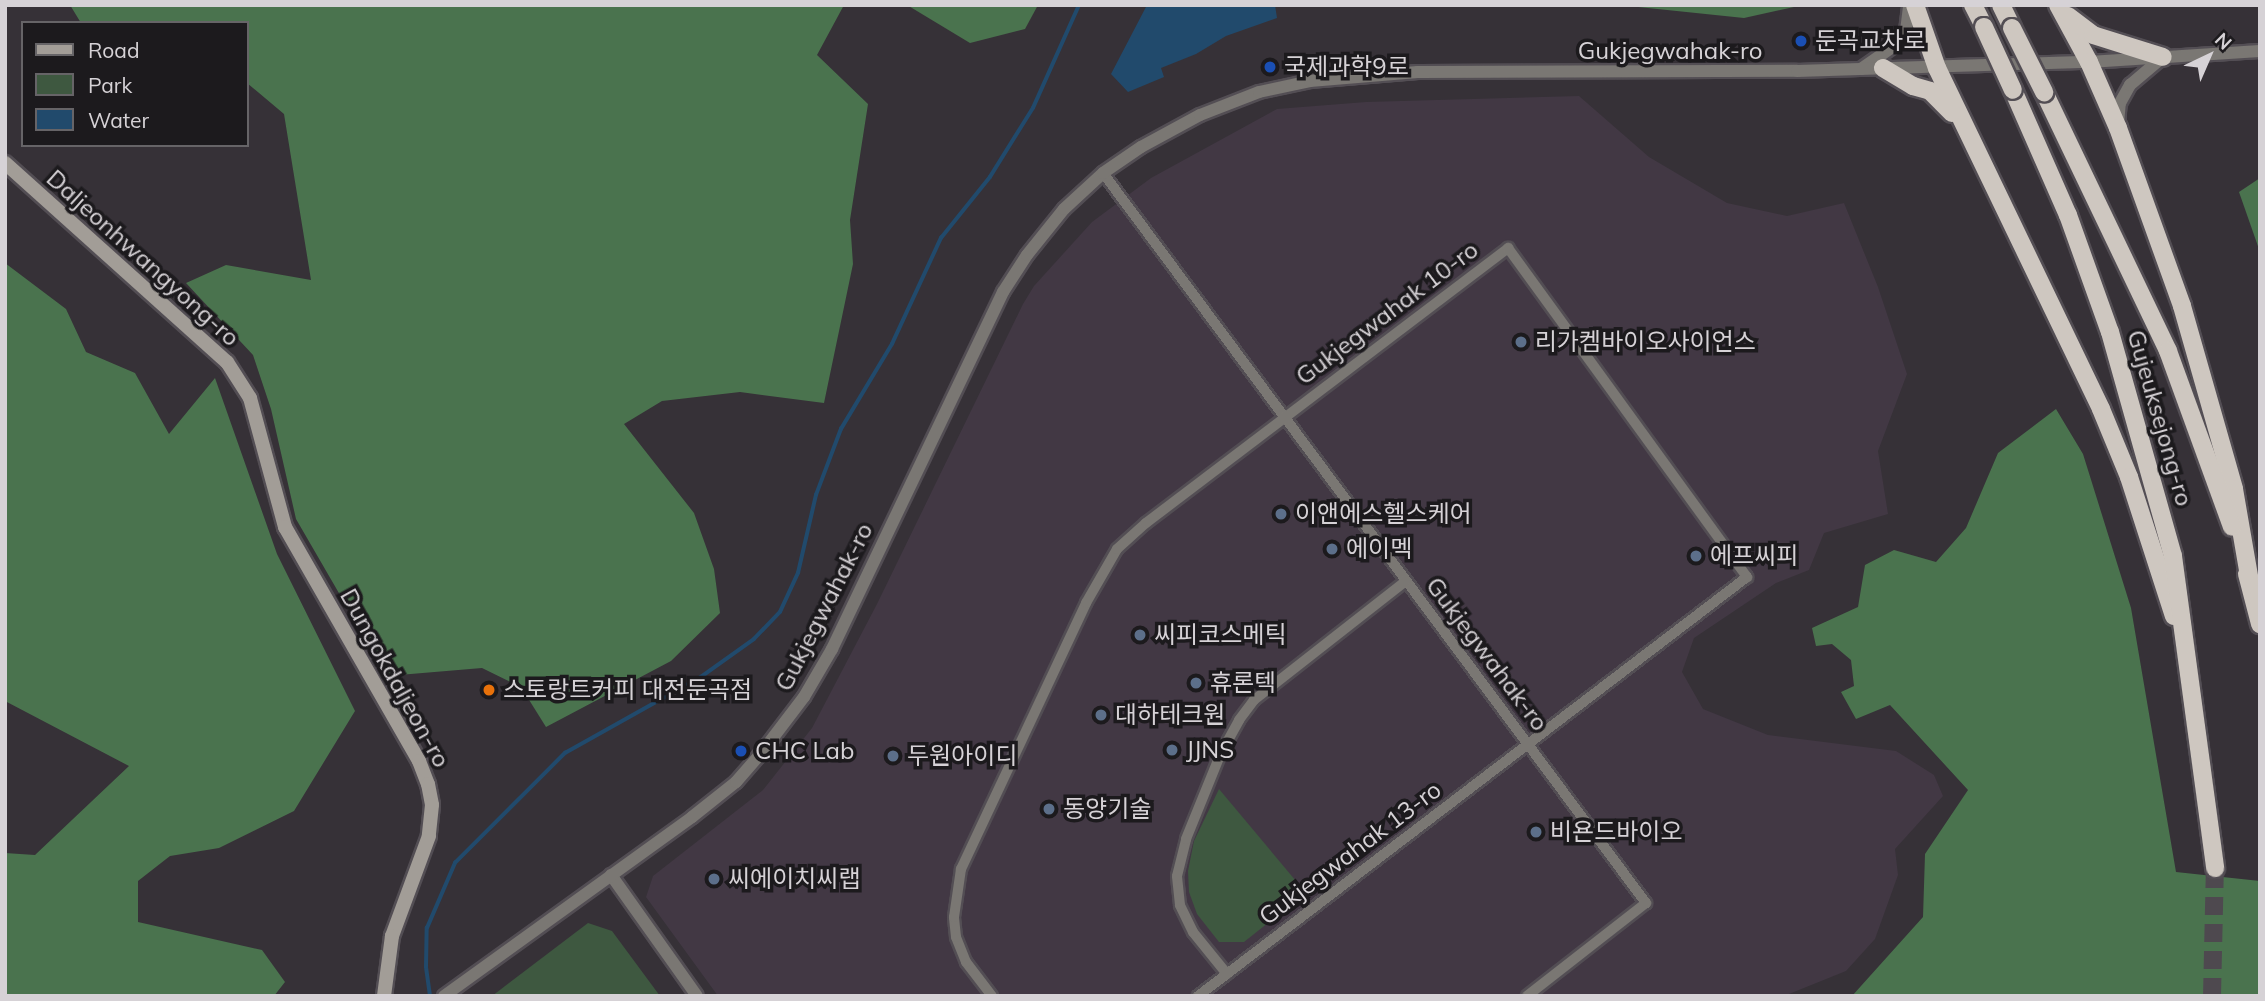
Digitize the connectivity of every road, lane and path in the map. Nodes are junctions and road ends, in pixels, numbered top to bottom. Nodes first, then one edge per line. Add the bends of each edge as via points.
1 (1909, 5) edge
2 (1915, 5) edge
3 (1973, 5) edge
4 (2001, 5) edge
5 (2058, 6) edge
6 (2260, 51) edge
7 (2163, 57) junction
8 (2089, 61) junction
9 (1883, 68) junction
10 (1937, 68) junction
11 (1861, 69) junction
12 (2118, 128) junction
13 (1968, 131) junction
14 (5, 163) edge
15 (1103, 173) junction
16 (1284, 418) junction
17 (259, 430) joint
18 (1406, 581) junction
19 (2250, 582) junction
20 (2260, 625) edge
21 (2187, 654) junction
22 (1528, 744) junction
23 (2215, 868) tunnel mouth
24 (611, 875) junction
25 (1227, 974) junction
26 (1534, 994) edge
27 (384, 996) edge
28 (444, 996) edge
29 (697, 996) edge
30 (992, 996) edge
31 (1198, 996) edge

1 - 11 street via 1906,31 1895,46
2 - 10 highway
3 - 21 highway, Gujeuksejong-ro, bridge via 2068,215 2110,332 2173,556
4 - 19 highway, Gujeuksejong-ro, bridge via 2168,351
5 - 7 highway via 2093,35
5 - 8 highway
6 - 7 street, Gukjegwahak-ro
7 - 8 street, Gukjegwahak-ro
7 - 12 street via 2130,85 2120,103
8 - 10 street, Gukjegwahak-ro
8 - 12 highway
9 - 10 street, Gukjegwahak-ro
9 - 11 street, Gukjegwahak-ro
9 - 13 highway via 1930,91
10 - 13 highway
11 - 15 street, Gukjegwahak-ro via 1418,72 1310,81 1259,92 1200,115
12 - 19 highway via 2207,387 2234,489
13 - 21 highway via 2130,477
14 - 17 main road, Daljeonhwangyong-ro via 227,362 250,398
15 - 16 street, Gukjegwahak-ro
15 - 24 street, Gukjegwahak-ro via 1064,209 1003,292 832,649 804,697 736,782
16 - 18 street, Gukjegwahak-ro
16 - 22 street, Gukjegwahak 10-ro via 1508,248 1747,577
16 - 30 street via 1131,536 1101,572 961,869 954,917 957,937 966,961
17 - 27 main road, Dungokdaljeon-ro via 285,527 419,761 428,785 432,804 429,836 392,936
18 - 22 street, Gukjegwahak-ro
18 - 25 street via 1254,700 1221,753 1186,839 1177,876 1180,905 1193,932
19 - 20 highway, Gujeuksejong-ro
21 - 23 highway, Gujeuksejong-ro
22 - 25 street, Gukjegwahak 13-ro
22 - 26 street, Gukjegwahak-ro via 1646,903
24 - 28 street, Gukjegwahak-ro
24 - 29 street
25 - 31 street, Gukjegwahak 13-ro

